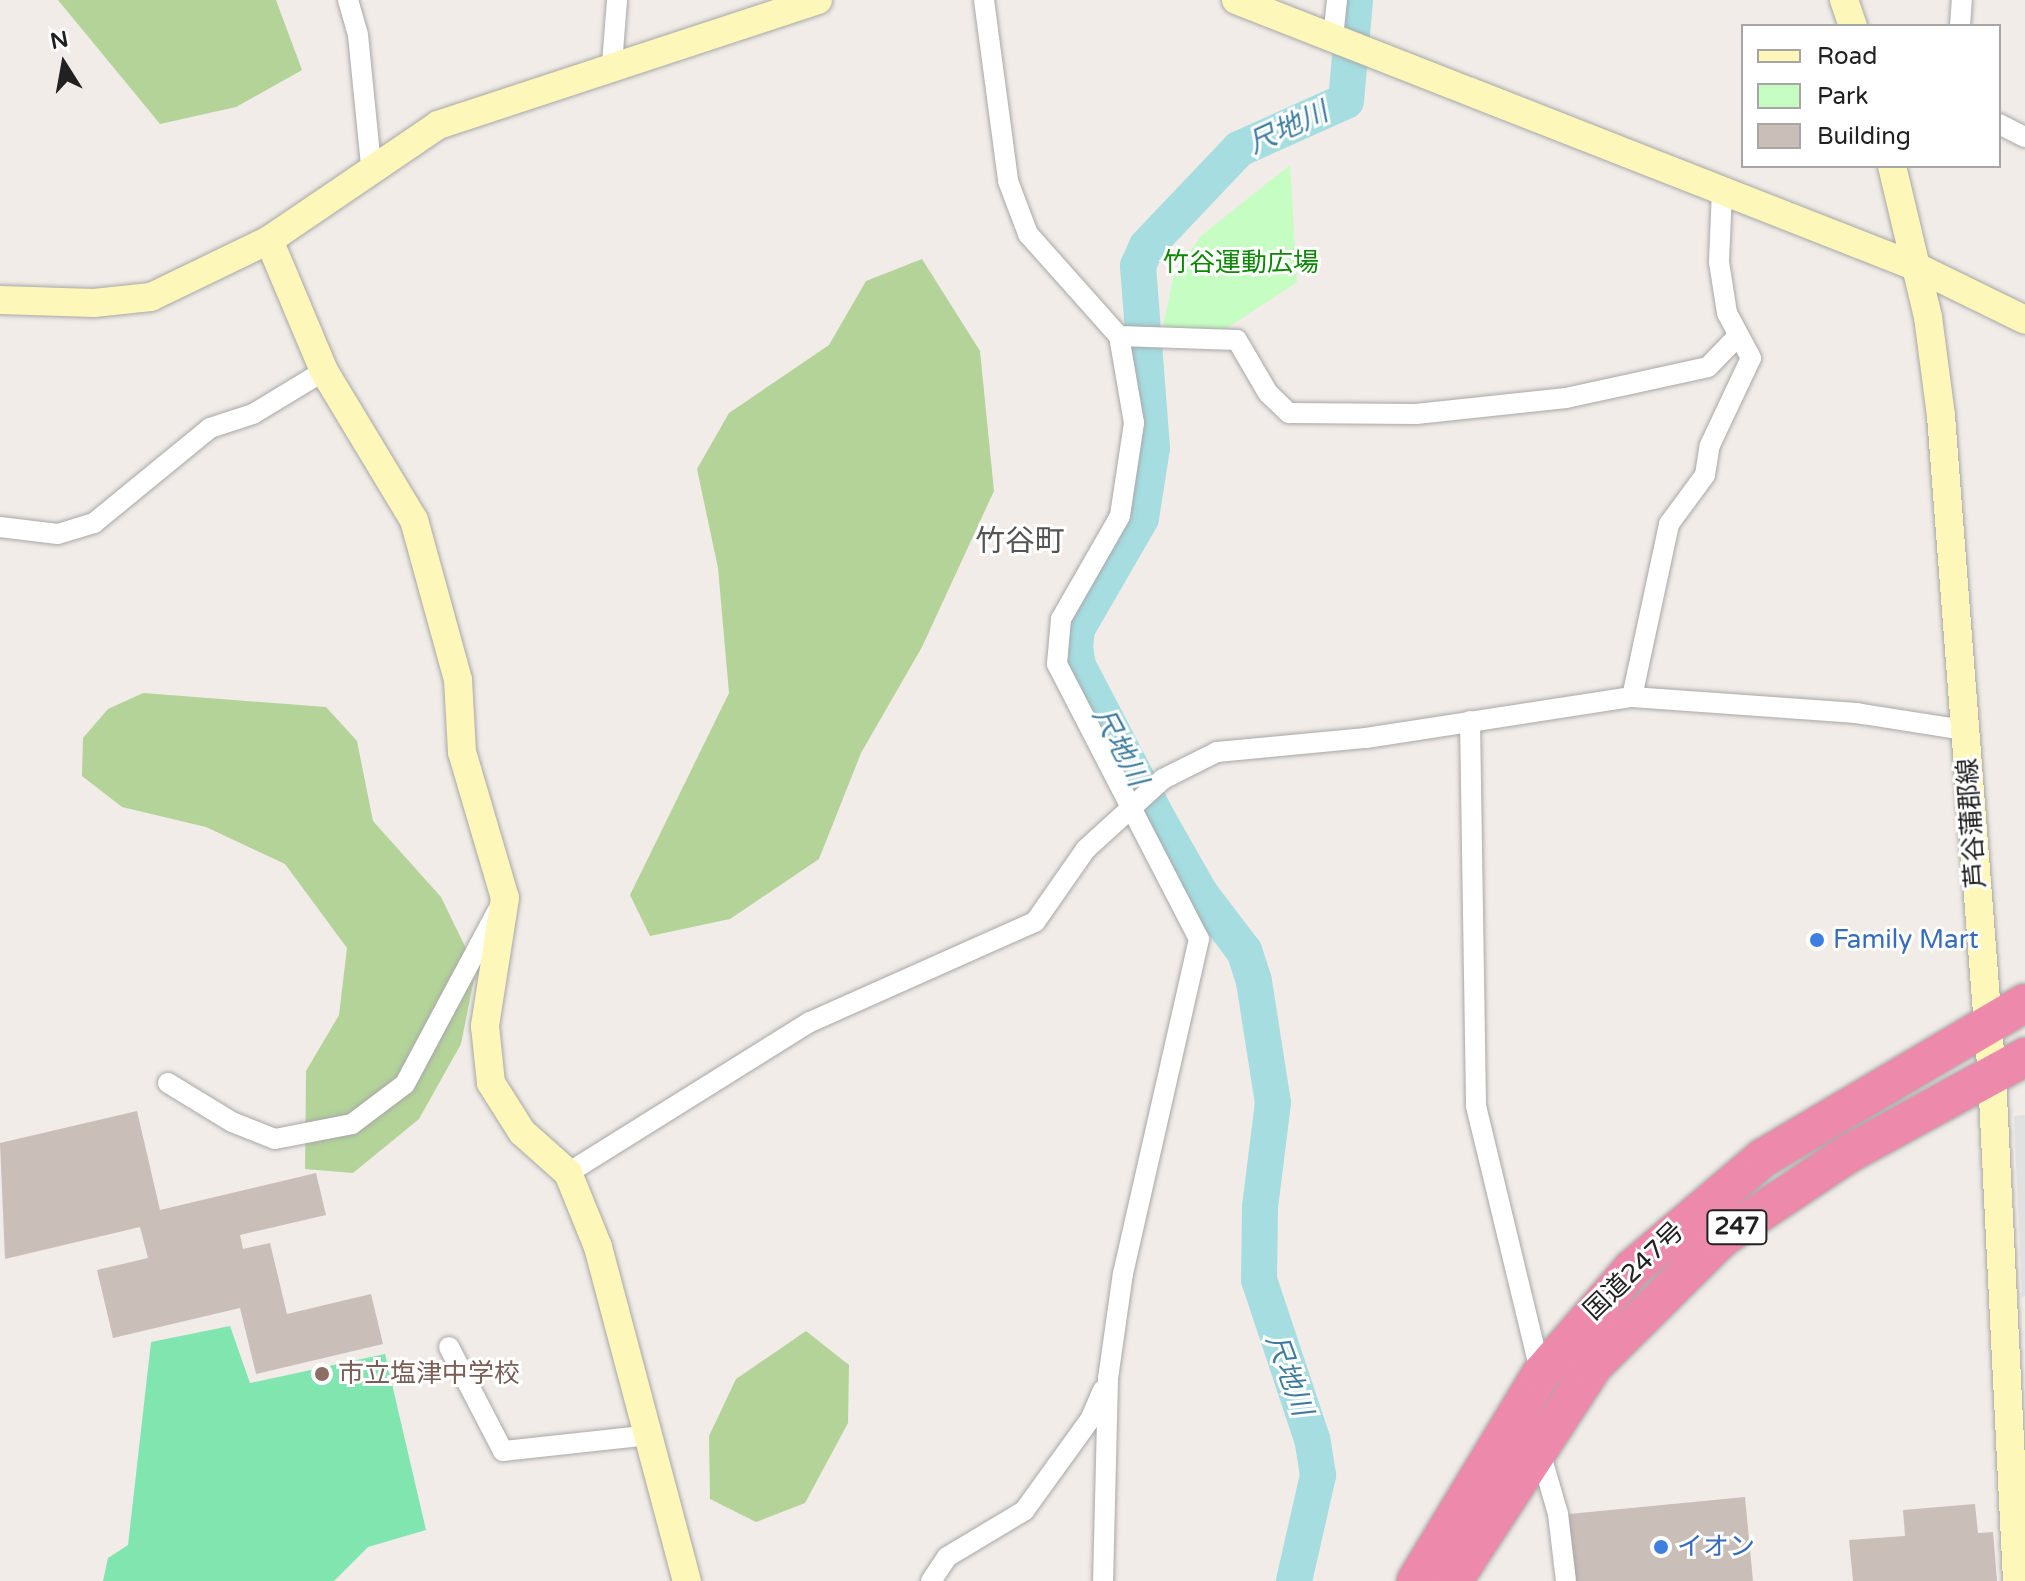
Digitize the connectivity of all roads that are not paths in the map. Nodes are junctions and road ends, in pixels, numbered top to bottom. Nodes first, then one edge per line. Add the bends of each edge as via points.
1 (348, 0) edge
2 (617, 0) edge
3 (984, 0) edge
4 (1236, 0) edge
5 (1337, 0) edge
6 (1844, 0) edge
7 (1962, 0) edge
8 (809, 1) edge
9 (1852, 24) edge
10 (1960, 24) edge
11 (1336, 39) junction
12 (612, 64) junction
13 (2001, 125) edge
14 (2025, 137) edge
15 (371, 165) junction
16 (1892, 168) edge
17 (1722, 191) junction
18 (269, 240) junction
19 (1917, 267) junction
20 (0, 300) edge
21 (2025, 320) edge
22 (1123, 336) junction
23 (1737, 337) junction
24 (324, 371) junction
25 (0, 527) edge
26 (1632, 697) junction
27 (1470, 721) junction
28 (1965, 730) junction
29 (1132, 809) junction
30 (505, 898) junction
31 (2025, 1003) edge
32 (1988, 1024) junction
33 (2025, 1031) edge
34 (2025, 1057) edge
35 (1992, 1077) junction
36 (168, 1083) dead end
37 (568, 1173) junction
38 (1732, 1185) junction
39 (449, 1347) dead end
40 (1541, 1374) junction
41 (1108, 1379) junction
42 (651, 1435) junction
43 (1537, 1444) junction
44 (687, 1581) edge
45 (931, 1581) edge
46 (1103, 1581) edge
47 (1416, 1581) edge
48 (1453, 1581) edge
49 (1566, 1581) edge
50 (2017, 1581) edge

1 - 15 street via 358,35
2 - 12 street
3 - 22 street via 1008,181 1028,234
4 - 11 street
5 - 11 street
6 - 9 street
7 - 10 street
8 - 12 street
11 - 17 street
12 - 15 street via 438,125
13 - 14 street
15 - 18 street
16 - 19 street, 芦谷蒲郡線
17 - 19 street
17 - 23 street via 1719,262
18 - 20 street via 151,297 94,303
18 - 24 street
19 - 21 street
19 - 28 street, 芦谷蒲郡線 via 1941,416
22 - 23 street via 1151,341 1217,335 1237,340 1268,393 1289,413 1416,414 1566,398 1708,367
22 - 29 street via 1134,423 1120,516 1055,640 1057,664
23 - 26 street via 1751,358 1710,445 1705,475 1669,524
24 - 25 street via 253,414 210,428 94,523 58,534
24 - 30 street via 414,520 455,667 462,752
26 - 27 street
26 - 28 street via 1856,713
27 - 29 street via 1217,752 1187,763
27 - 40 street via 1476,1106
28 - 32 street, 芦谷蒲郡線
29 - 37 street via 1086,849 1035,922 810,1022
29 - 41 street via 1199,939 1123,1273
30 - 36 street via 405,1084 352,1124 275,1139 232,1122
30 - 37 street via 485,1026 491,1083 522,1132
31 - 32 highway, 国道247号 / 247
32 - 33 highway via 1998,1035
32 - 35 street, 芦谷蒲郡線
32 - 38 highway, 国道247号 / 247 via 1815,1124
34 - 35 highway, 国道247号 / 247
35 - 38 highway, 247 via 1978,1065 1942,1077 1779,1167
35 - 43 highway, 国道247号 / 247 via 1848,1154 1722,1238 1593,1366
35 - 50 street, 芦谷蒲郡線
37 - 42 street via 598,1247
38 - 40 highway, 国道247号 / 247 via 1632,1269
39 - 42 street via 503,1451
40 - 47 highway, 国道247号 / 247
41 - 45 street via 1091,1418 1024,1511 947,1557
41 - 46 street
42 - 44 street
43 - 48 highway, 国道247号 / 247
43 - 49 street via 1558,1514

